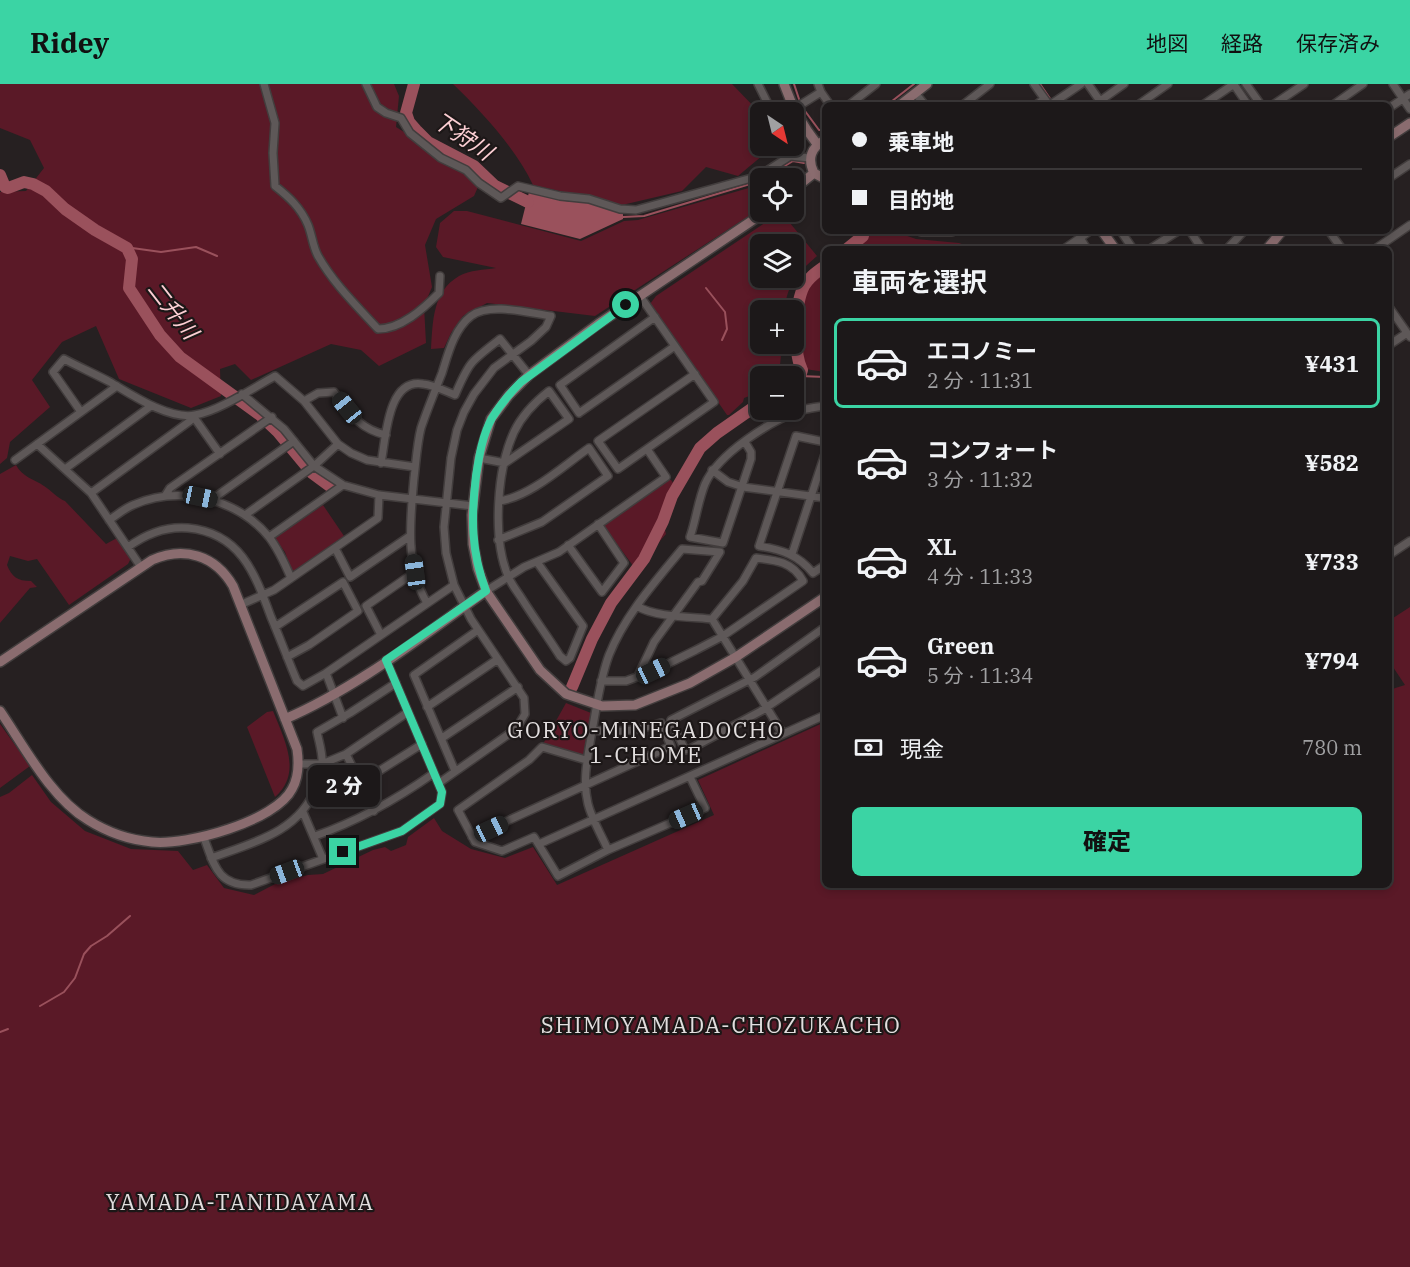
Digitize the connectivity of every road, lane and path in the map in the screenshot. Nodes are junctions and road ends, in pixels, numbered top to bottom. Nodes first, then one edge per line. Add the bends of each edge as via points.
1 (264, 84) edge
2 (366, 84) edge
3 (758, 84) edge
4 (784, 84) edge
5 (818, 84) edge
6 (862, 84) edge
7 (876, 84) edge
8 (927, 84) edge
9 (990, 84) edge
10 (1034, 84) edge
11 (1081, 84) edge
12 (1088, 84) edge
13 (1124, 84) edge
14 (1168, 84) edge
15 (1246, 84) edge
16 (1304, 84) edge
17 (1363, 84) edge
18 (1393, 84) edge
19 (867, 91) junction
20 (821, 92) junction
21 (915, 93) junction
22 (1410, 94) edge
23 (1403, 99) junction
24 (767, 102) edge
25 (789, 102) edge
26 (828, 102) edge
27 (853, 102) edge
28 (904, 102) edge
29 (922, 102) edge
30 (967, 102) edge
31 (1047, 102) edge
32 (1050, 102) edge
33 (1142, 102) edge
34 (1207, 102) edge
35 (1246, 102) edge
36 (1259, 102) edge
37 (1277, 102) edge
38 (1337, 102) edge
39 (804, 103) edge
40 (1392, 106) edge
41 (1410, 109) edge
42 (1410, 123) edge
43 (804, 126) edge
44 (1392, 135) edge
45 (821, 142) edge
46 (810, 158) junction
47 (1410, 164) edge
48 (814, 172) junction
49 (1392, 176) edge
50 (822, 177) edge
51 (804, 180) edge
52 (750, 222) edge
53 (1410, 225) edge
54 (1086, 234) edge
55 (1173, 234) edge
56 (1242, 234) edge
57 (1280, 234) edge
58 (1080, 238) junction
59 (1068, 246) edge
60 (1085, 246) edge
61 (1155, 246) edge
62 (1231, 246) edge
63 (1270, 246) edge
64 (1379, 246) edge
65 (440, 276) dead end
66 (640, 296) junction
67 (1392, 311) edge
68 (655, 317) junction
69 (1409, 335) edge
70 (1392, 344) edge
71 (675, 346) junction
72 (512, 355) junction
73 (695, 374) junction
74 (529, 375) junction
75 (117, 386) junction
76 (436, 388) junction
77 (242, 394) junction
78 (304, 401) junction
79 (151, 406) junction
80 (822, 406) edge
81 (81, 412) junction
82 (193, 416) junction
83 (272, 417) junction
84 (386, 435) junction
85 (294, 441) junction
86 (822, 441) edge
87 (745, 442) junction
88 (37, 444) junction
89 (338, 444) junction
90 (647, 449) junction
91 (220, 454) junction
92 (478, 458) junction
93 (15, 460) dead end
94 (381, 463) junction
95 (505, 463) junction
96 (822, 464) edge
97 (314, 466) junction
98 (415, 467) junction
99 (65, 469) junction
100 (712, 471) junction
101 (343, 485) junction
102 (743, 487) junction
103 (777, 492) junction
104 (92, 493) junction
105 (380, 495) junction
106 (165, 496) junction
107 (812, 496) junction
108 (822, 498) edge
109 (412, 499) junction
110 (215, 500) junction
111 (500, 501) junction
112 (446, 503) junction
113 (473, 506) junction
114 (245, 515) junction
115 (109, 520) junction
116 (598, 524) junction
117 (410, 536) junction
118 (269, 537) junction
119 (498, 540) junction
120 (1410, 541) edge
121 (568, 545) junction
122 (128, 547) junction
123 (335, 548) junction
124 (1392, 553) edge
125 (792, 554) junction
126 (537, 562) junction
127 (141, 567) junction
128 (822, 567) edge
129 (415, 572) junction
130 (508, 577) junction
131 (291, 578) junction
132 (454, 585) junction
133 (486, 591) junction
134 (263, 595) junction
135 (822, 599) edge
136 (427, 603) junction
137 (240, 605) junction
138 (637, 606) junction
139 (465, 607) junction
140 (673, 615) junction
141 (712, 619) junction
142 (275, 627) junction
143 (822, 629) edge
144 (478, 630) junction
145 (381, 635) junction
146 (723, 636) junction
147 (287, 657) junction
148 (736, 657) junction
149 (498, 659) junction
150 (386, 660) junction
151 (0, 662) edge
152 (822, 670) edge
153 (326, 673) junction
154 (638, 676) junction
155 (750, 680) junction
156 (601, 681) junction
157 (396, 683) junction
158 (518, 687) junction
159 (334, 695) junction
160 (596, 704) junction
161 (427, 707) junction
162 (767, 707) junction
163 (0, 711) edge
164 (408, 712) junction
165 (822, 716) edge
166 (343, 718) junction
167 (285, 719) junction
168 (592, 730) junction
169 (783, 734) junction
170 (442, 738) junction
171 (422, 744) junction
172 (346, 754) junction
173 (586, 760) junction
174 (299, 764) junction
175 (322, 764) junction
176 (455, 771) junction
177 (434, 773) junction
178 (690, 777) junction
179 (360, 783) junction
180 (438, 783) junction
181 (585, 785) junction
182 (374, 811) junction
183 (303, 812) junction
184 (594, 819) junction
185 (315, 836) junction
186 (472, 837) junction
187 (204, 838) junction
188 (539, 844) junction
189 (609, 850) junction
190 (212, 858) junction
191 (323, 859) junction

1 - 65 street via 275,123 275,186 300,210 317,255 345,295 378,329 385,329 414,316 431,301 439,293
2 - 46 street via 377,107 401,118 410,133 441,158 466,170 501,198 518,186 636,210 759,176 790,156
3 - 24 street
4 - 25 street
5 - 20 street
6 - 19 street
7 - 19 street
8 - 21 street
9 - 30 street
10 - 31 street
11 - 32 street
12 - 13 street via 1100,101
14 - 33 street
15 - 36 street
16 - 37 street
17 - 38 street
18 - 23 street
19 - 27 street
20 - 26 street
20 - 39 street
21 - 28 street
21 - 29 street
22 - 23 street
23 - 40 street
23 - 41 street
34 - 35 street via 1231,86
42 - 44 street
43 - 45 street
45 - 46 street
46 - 48 street
47 - 49 street
48 - 50 street
48 - 51 street
52 - 66 street
53 - 64 street
54 - 58 street
55 - 61 street
56 - 62 street
57 - 63 street
58 - 59 street
58 - 60 street
66 - 68 street
66 - 74 street
67 - 69 street
68 - 71 street
68 - 71 street via 560,385 579,413
69 - 70 street
71 - 73 street
72 - 74 street
72 - 76 street via 500,339 467,366 455,395
72 - 76 street via 546,327 551,316 496,309 471,316 451,347
72 - 112 street via 484,379 464,412 451,458
73 - 90 street via 714,402
73 - 90 street via 598,441 618,469
74 - 92 street via 491,419
75 - 79 street
75 - 81 street
75 - 81 street via 64,359 52,372
76 - 84 street via 417,384 400,391 393,399
76 - 98 street via 421,429
77 - 78 street via 275,376
77 - 82 street
77 - 83 street
78 - 84 street via 318,393 334,392 360,425
78 - 89 street
79 - 82 street
79 - 99 street
80 - 87 street via 787,416
81 - 88 street
82 - 91 street
82 - 104 street
83 - 85 street
83 - 91 street
84 - 94 street
85 - 97 street
85 - 110 street
86 - 103 street via 796,436
87 - 100 street via 724,456
87 - 102 street via 751,459
88 - 93 street
88 - 99 street
89 - 94 street
89 - 97 street
90 - 116 street via 666,477
91 - 106 street via 170,488
92 - 95 street
92 - 113 street
94 - 98 street
95 - 95 street via 515,430 532,405 549,391 569,419
95 - 111 street
96 - 107 street
97 - 101 street
97 - 114 street
98 - 109 street
99 - 104 street
100 - 102 street
100 - 102 street via 690,537 723,543
101 - 105 street
101 - 118 street
102 - 103 street
103 - 107 street
103 - 125 street via 759,546
104 - 115 street
105 - 109 street
105 - 123 street via 378,518
106 - 110 street
106 - 115 street via 131,506
107 - 108 street
107 - 125 street
109 - 112 street
109 - 117 street
110 - 114 street
111 - 119 street
111 - 119 street via 526,492 589,448 608,476 542,522
112 - 113 street
112 - 132 street via 446,553
113 - 133 street via 473,544
114 - 118 street
115 - 122 street
116 - 121 street
116 - 121 street via 624,562 602,592
117 - 123 street via 350,577
117 - 129 street
118 - 131 street
119 - 130 street
120 - 124 street
121 - 126 street
122 - 127 street
122 - 134 street via 166,529 205,531 236,549 250,566
123 - 131 street
125 - 128 street via 813,573
126 - 130 street
126 - 130 street via 583,626 566,661
127 - 137 street via 173,553 204,557 227,576
127 - 151 street
129 - 136 street
129 - 145 street via 366,606
130 - 133 street
131 - 134 street
132 - 136 street
132 - 139 street
133 - 139 street
133 - 160 street via 551,682 566,694
134 - 137 street
134 - 142 street
135 - 148 street
136 - 145 street
137 - 167 street
138 - 140 street
138 - 140 street via 682,549 720,552
138 - 156 street via 620,632
139 - 144 street
139 - 150 street
140 - 141 street
140 - 154 street via 654,642
141 - 146 street
141 - 146 street via 756,558 782,562 800,575 803,581
142 - 147 street
142 - 147 street via 343,582 358,611
143 - 155 street
144 - 149 street
144 - 161 street via 414,675
145 - 153 street
146 - 148 street
146 - 154 street
147 - 153 street via 303,686
148 - 155 street
148 - 160 street via 644,703 617,707
149 - 158 street
149 - 161 street
150 - 157 street
150 - 159 street
152 - 162 street
153 - 159 street
154 - 156 street via 626,681
155 - 162 street
155 - 162 street via 671,720 685,750
156 - 160 street
157 - 164 street
157 - 166 street
158 - 170 street
158 - 176 street via 525,707 520,725
159 - 166 street
159 - 167 street
160 - 168 street
161 - 170 street
162 - 169 street
163 - 187 street via 58,794 85,818 104,829 145,841
164 - 171 street
164 - 172 street
165 - 169 street
166 - 175 street via 317,732
167 - 174 street
168 - 173 street
168 - 181 street via 620,733 661,723 671,746
169 - 178 street
170 - 176 street
171 - 177 street
171 - 179 street
172 - 175 street
172 - 179 street
173 - 181 street
173 - 186 street via 542,747 459,810
174 - 175 street
174 - 187 street via 292,790 280,804
175 - 183 street via 312,799
176 - 180 street
177 - 180 street
177 - 182 street
178 - 184 street
178 - 189 street via 705,808
179 - 182 street
180 - 191 street via 442,792 440,804 402,831
181 - 184 street
181 - 186 street
182 - 185 street
183 - 185 street
183 - 190 street via 270,836
184 - 188 street
184 - 189 street
185 - 191 street
186 - 188 street via 475,842 502,851 534,837
187 - 190 street
188 - 189 street via 558,876
190 - 191 street via 226,880 239,885 251,885

